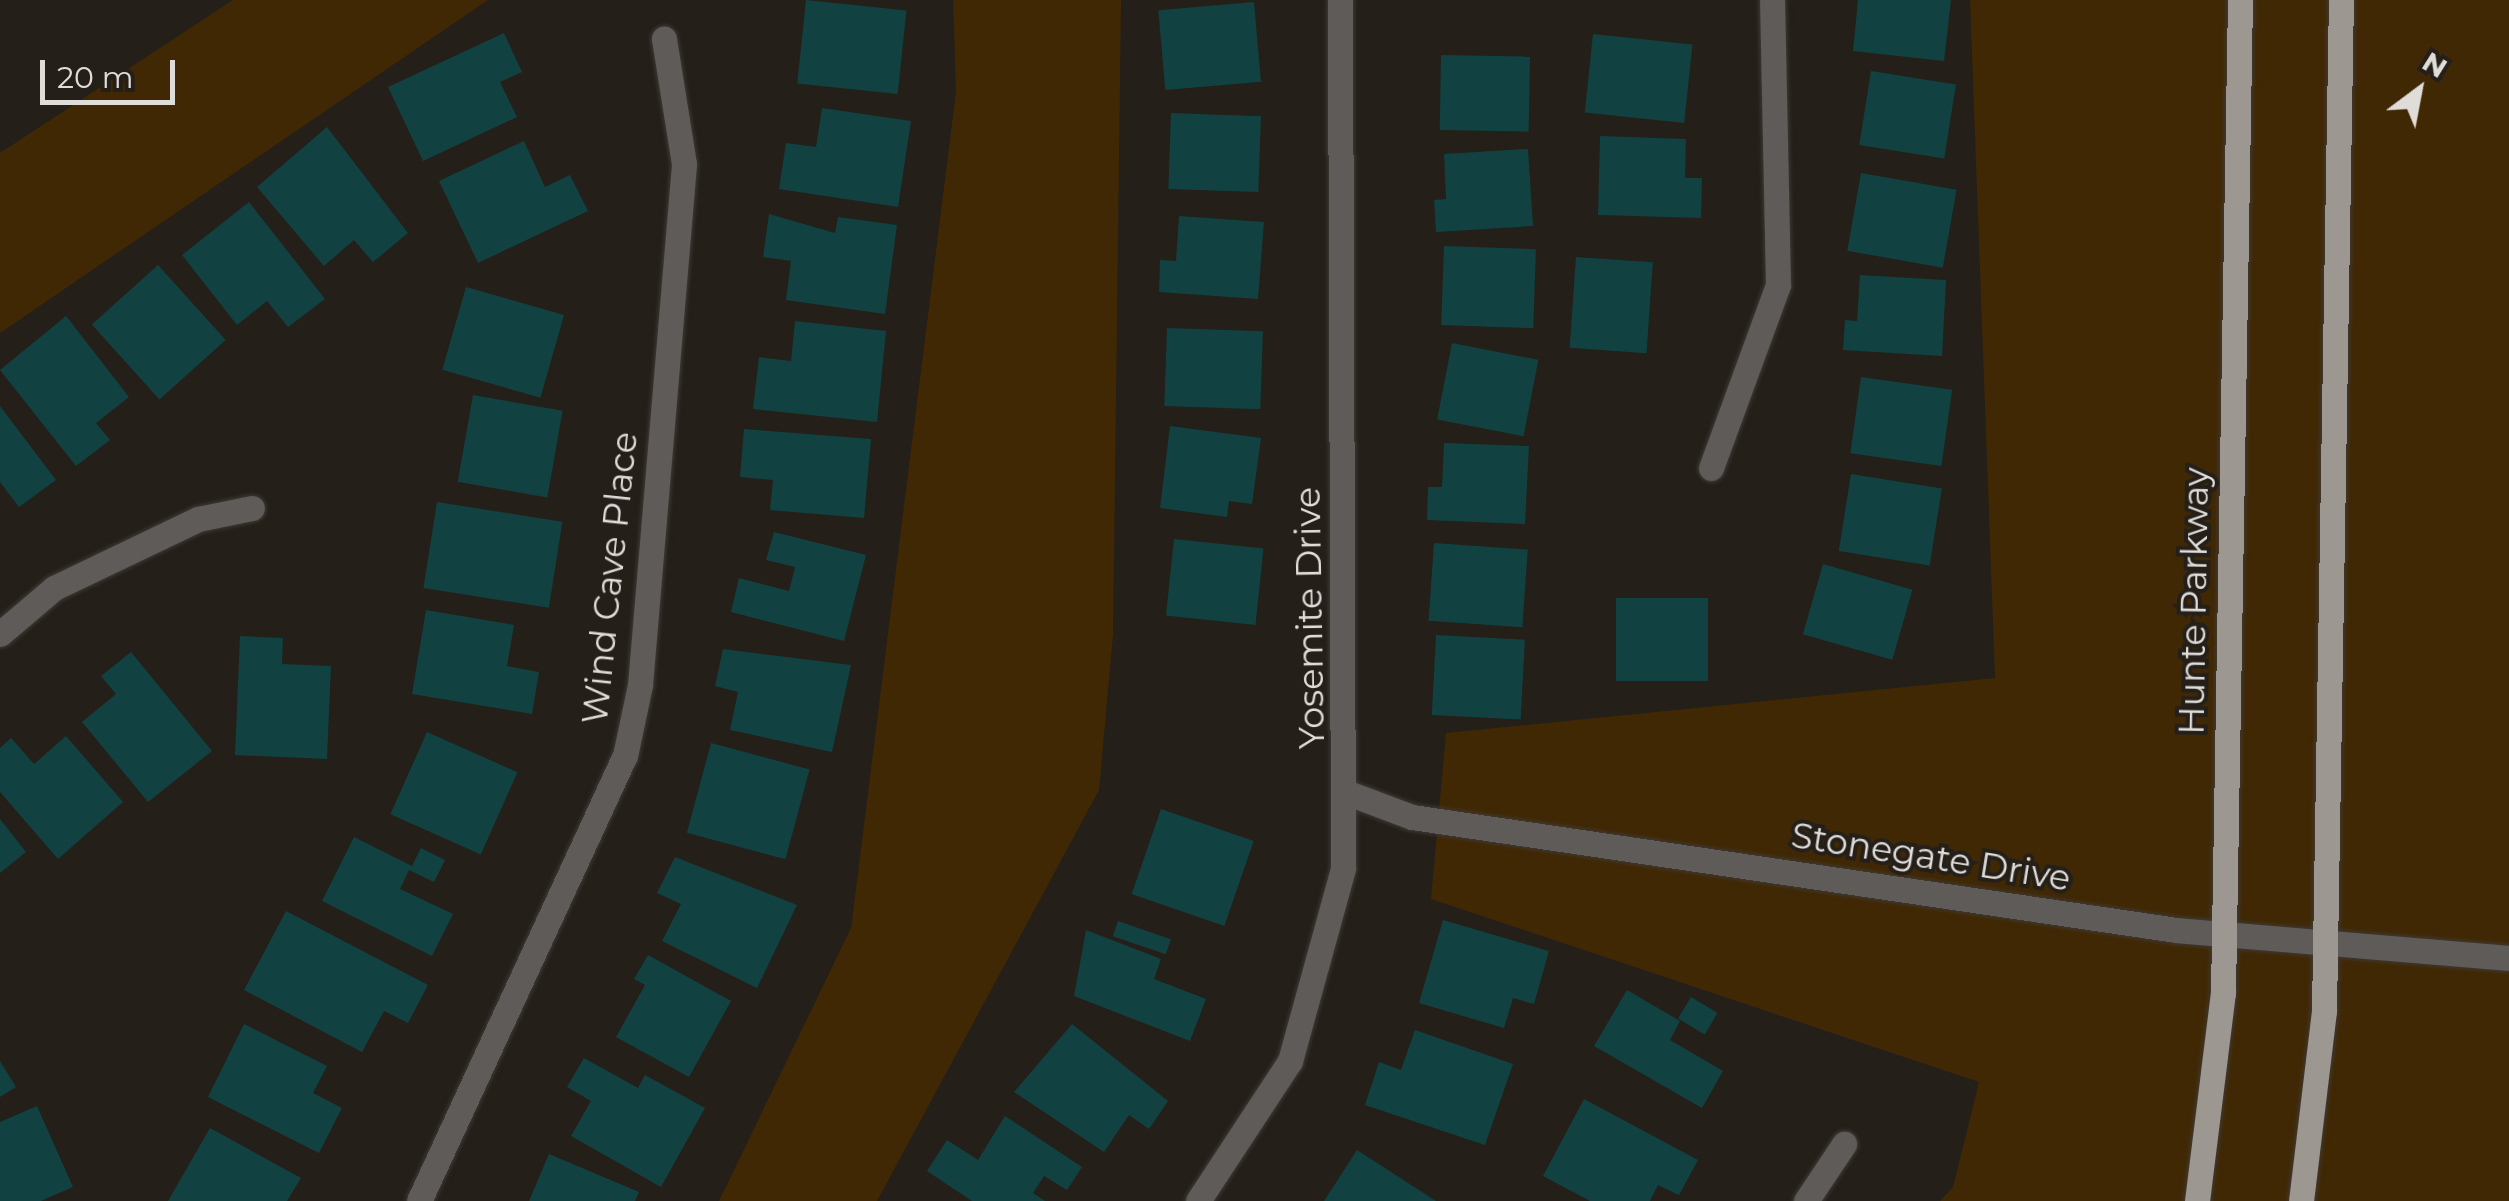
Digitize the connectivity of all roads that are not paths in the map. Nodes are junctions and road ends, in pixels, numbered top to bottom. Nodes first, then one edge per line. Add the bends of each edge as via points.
1 (1340, 0) edge
2 (1772, 0) edge
3 (2240, 0) edge
4 (2341, 0) edge
5 (664, 39) dead end
6 (1711, 468) dead end
7 (252, 508) dead end
8 (0, 634) edge
9 (1348, 793) junction
10 (2224, 937) junction
11 (2324, 946) junction
12 (2509, 958) edge
13 (1844, 1144) dead end
14 (419, 1201) edge
15 (1198, 1201) edge
16 (1806, 1201) edge
17 (2196, 1201) edge
18 (2301, 1201) edge

1 - 9 street, Yosemite Drive
2 - 6 street via 1778,286
3 - 10 main road, Hunte Parkway
4 - 11 main road
5 - 14 street, Wind Cave Place via 684,164 632,720 573,874
7 - 8 street via 198,519 54,588
9 - 10 street, Stonegate Drive via 1412,817
9 - 15 street, Yosemite Drive via 1343,868 1290,1061
10 - 11 street, Stonegate Drive
10 - 17 main road, Hunte Parkway via 2214,1098
11 - 12 street, Stonegate Drive
11 - 18 main road via 2316,1115
13 - 16 street

